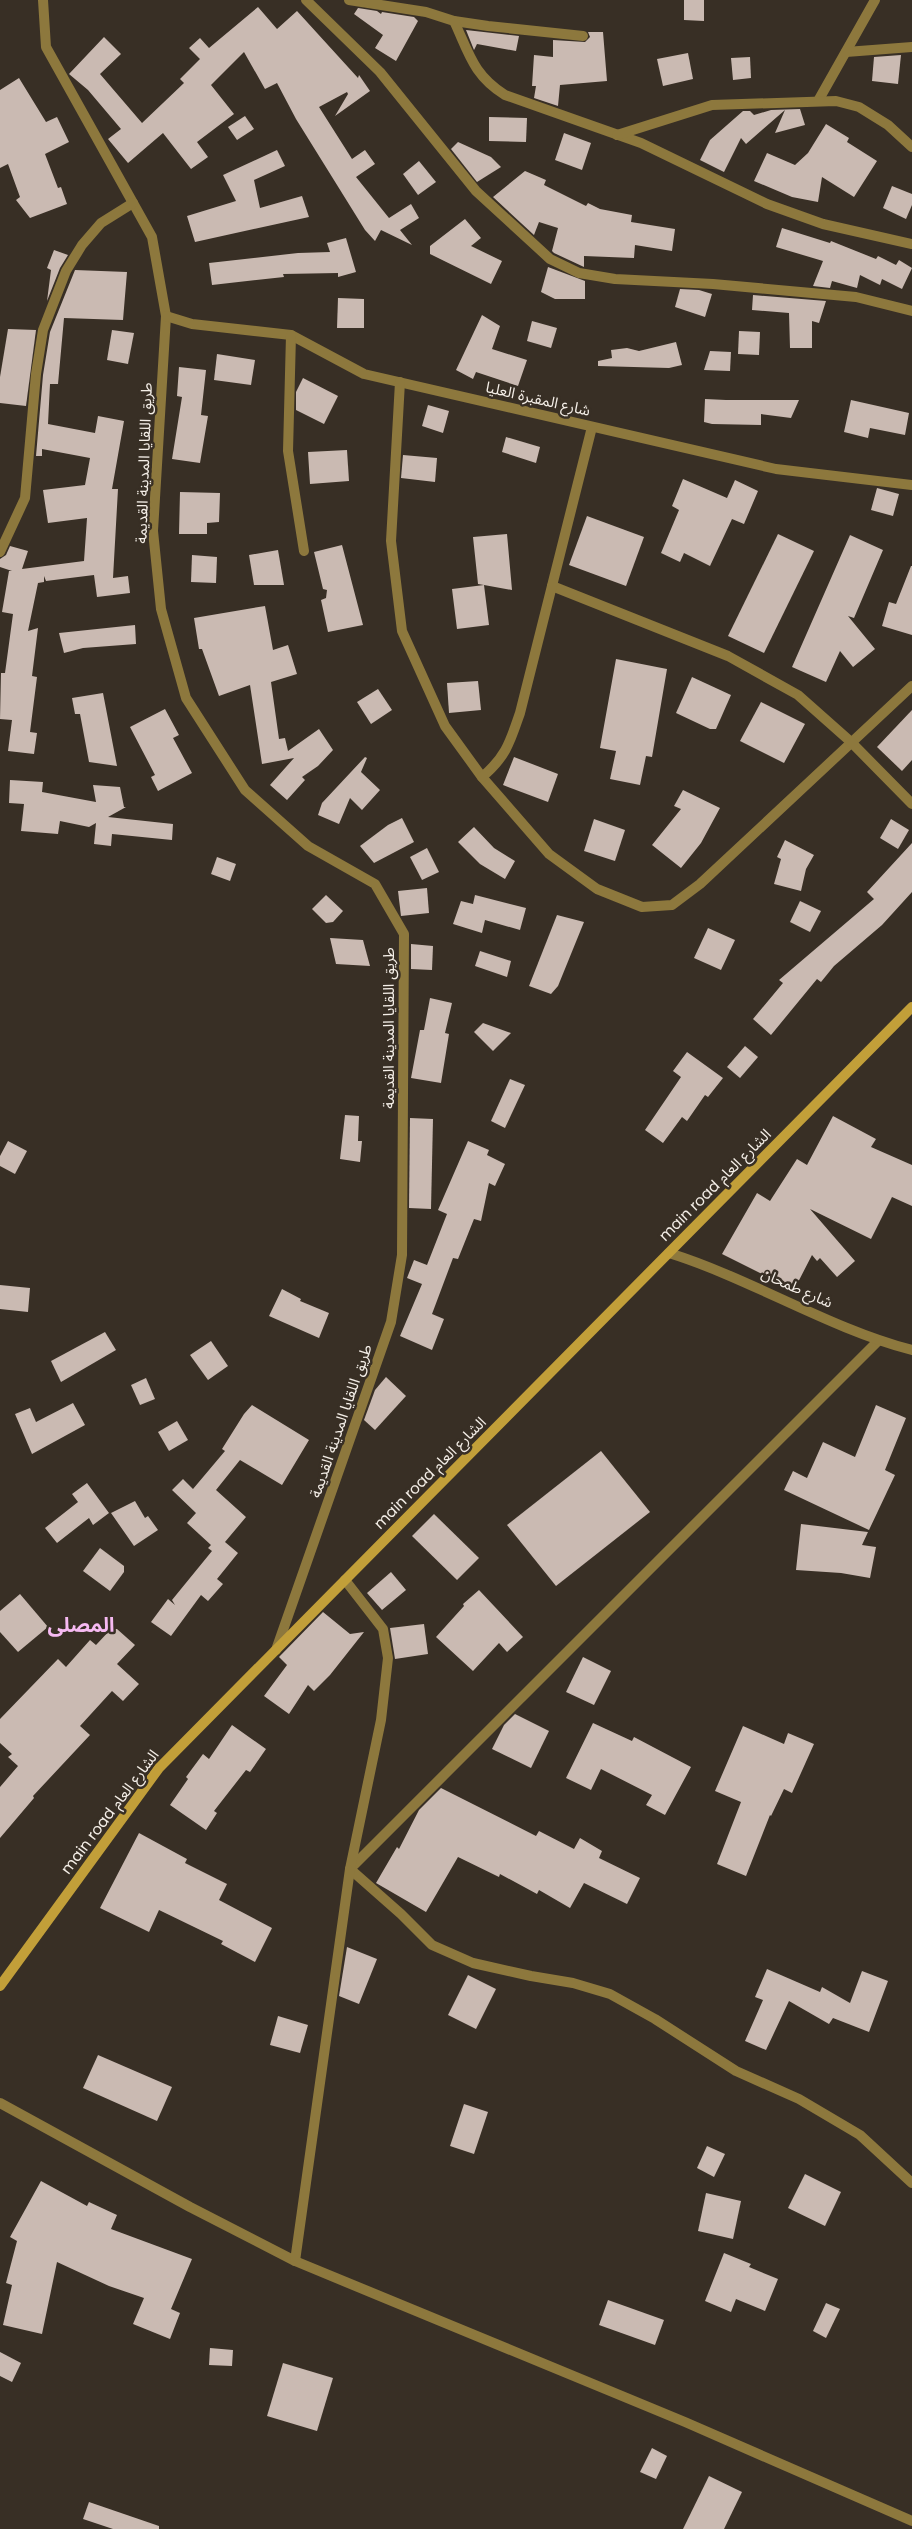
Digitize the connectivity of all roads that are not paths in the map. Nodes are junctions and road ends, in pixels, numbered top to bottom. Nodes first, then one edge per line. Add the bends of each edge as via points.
1 (43, 0) edge
2 (306, 0) edge
3 (349, 0) edge
4 (875, 0) edge
5 (454, 21) junction
6 (582, 36) dead end
7 (912, 47) edge
8 (846, 52) junction
9 (818, 101) junction
10 (617, 135) junction
11 (912, 146) edge
12 (134, 203) junction
13 (912, 244) edge
14 (912, 311) edge
15 (166, 316) junction
16 (290, 335) junction
17 (400, 382) junction
18 (592, 427) junction
19 (912, 485) edge
20 (304, 551) dead end
21 (0, 552) edge
22 (552, 586) junction
23 (912, 686) edge
24 (851, 742) junction
25 (482, 778) junction
26 (912, 804) edge
27 (912, 1007) edge
28 (669, 1253) junction
29 (878, 1341) junction
30 (912, 1350) edge
31 (345, 1580) junction
32 (276, 1650) junction
33 (350, 1869) junction
34 (0, 1986) edge
35 (0, 2102) edge
36 (912, 2183) edge
37 (296, 2261) junction
38 (912, 2520) edge

1 - 12 street, طريق اللقايا المدينة القديمة via 46,47
2 - 14 street via 380,72 476,191 550,259 578,273 615,279 856,297
3 - 5 street via 426,12
4 - 8 street
5 - 6 street
5 - 10 street via 478,74 491,86 505,95
7 - 8 street
8 - 9 street
9 - 10 street via 712,105
9 - 11 street via 836,101 859,107 888,125
10 - 13 street via 641,143 767,204 823,224
12 - 15 street, طريق اللقايا المدينة القديمة via 152,237
12 - 21 street via 101,223 82,245 66,271 46,322 36,374 25,498
15 - 16 street, شارع المقبرة العليا via 192,324
15 - 32 street, طريق اللقايا المدينة القديمة via 153,532 161,609 186,698 245,790 308,846 375,884 404,934 402,1255 391,1322
16 - 17 street, شارع المقبرة العليا via 364,374
16 - 20 street via 288,451
17 - 18 street, شارع المقبرة العليا
17 - 25 street via 390,541 402,631 444,726
18 - 19 street, شارع المقبرة العليا via 776,469
18 - 22 street
22 - 24 street via 728,656 798,695
22 - 25 street via 510,743 498,764
23 - 24 street
24 - 25 street via 700,884 672,905 642,908 597,889 549,854
24 - 26 street
27 - 28 main road, main road الشارع العام
28 - 29 street, شارع طمحان via 728,1274
28 - 31 main road, main road الشارع العام
29 - 30 street, شارع طمحان
29 - 33 street
31 - 32 main road, main road الشارع العام
31 - 33 street via 383,1628 388,1658 381,1720
32 - 34 main road, main road الشارع العام via 159,1768
33 - 36 street via 432,1945 473,1963 573,1983 610,1994 736,2071 799,2100 860,2135
33 - 37 street
35 - 37 street via 190,2207
37 - 38 street

